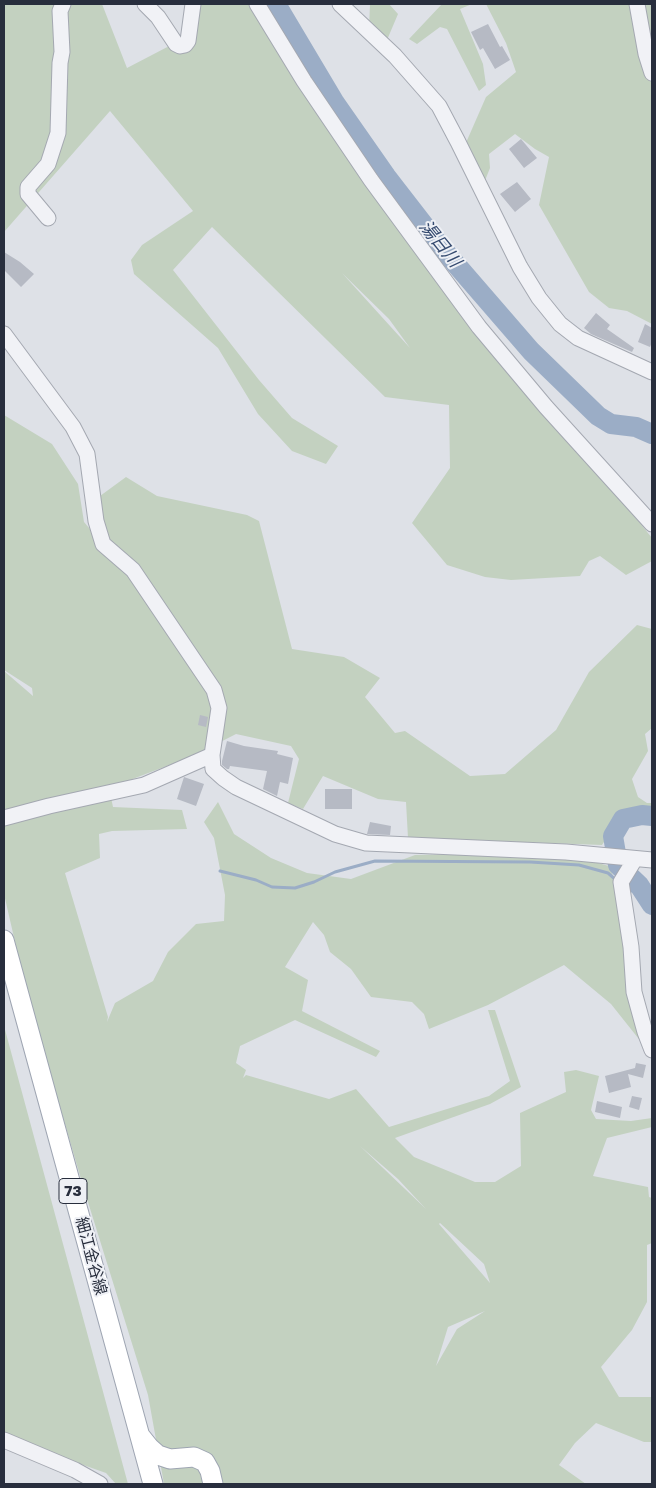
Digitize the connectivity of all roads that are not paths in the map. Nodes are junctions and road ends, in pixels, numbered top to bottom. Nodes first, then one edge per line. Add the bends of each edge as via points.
1 (63, 4) edge
2 (145, 4) edge
3 (193, 4) edge
4 (257, 4) edge
5 (340, 4) edge
6 (637, 4) edge
7 (652, 73) edge
8 (48, 218) dead end
9 (4, 334) edge
10 (652, 372) edge
11 (652, 524) edge
12 (212, 755) junction
13 (4, 818) edge
14 (635, 859) junction
15 (652, 860) edge
16 (4, 943) edge
17 (652, 1050) edge
18 (140, 1436) junction
19 (4, 1440) edge
20 (170, 1459) junction
21 (146, 1475) edge
22 (100, 1484) edge
23 (153, 1484) edge
24 (157, 1484) edge
25 (213, 1484) edge

1 - 8 street via 60,11 62,52 58,133 48,164 28,187 28,194
2 - 3 street via 180,46 188,41
4 - 11 street via 371,180 479,327
5 - 10 street via 395,56 439,106 520,267 560,324 578,338
6 - 7 street
9 - 12 street via 73,427 87,454 96,521 103,544 133,570 214,690 219,708
12 - 13 street via 144,784
12 - 14 street via 213,769 236,787 335,834 366,844 566,852
14 - 15 street
14 - 17 street via 621,882 634,992
16 - 18 main road, 細江金谷線 / 73
18 - 20 main road via 148,1448
18 - 21 main road, 細江金谷線 / 73
19 - 22 street
20 - 24 main road via 161,1468
20 - 25 main road via 194,1457 204,1462
21 - 23 main road, 細江金谷線 / 73

